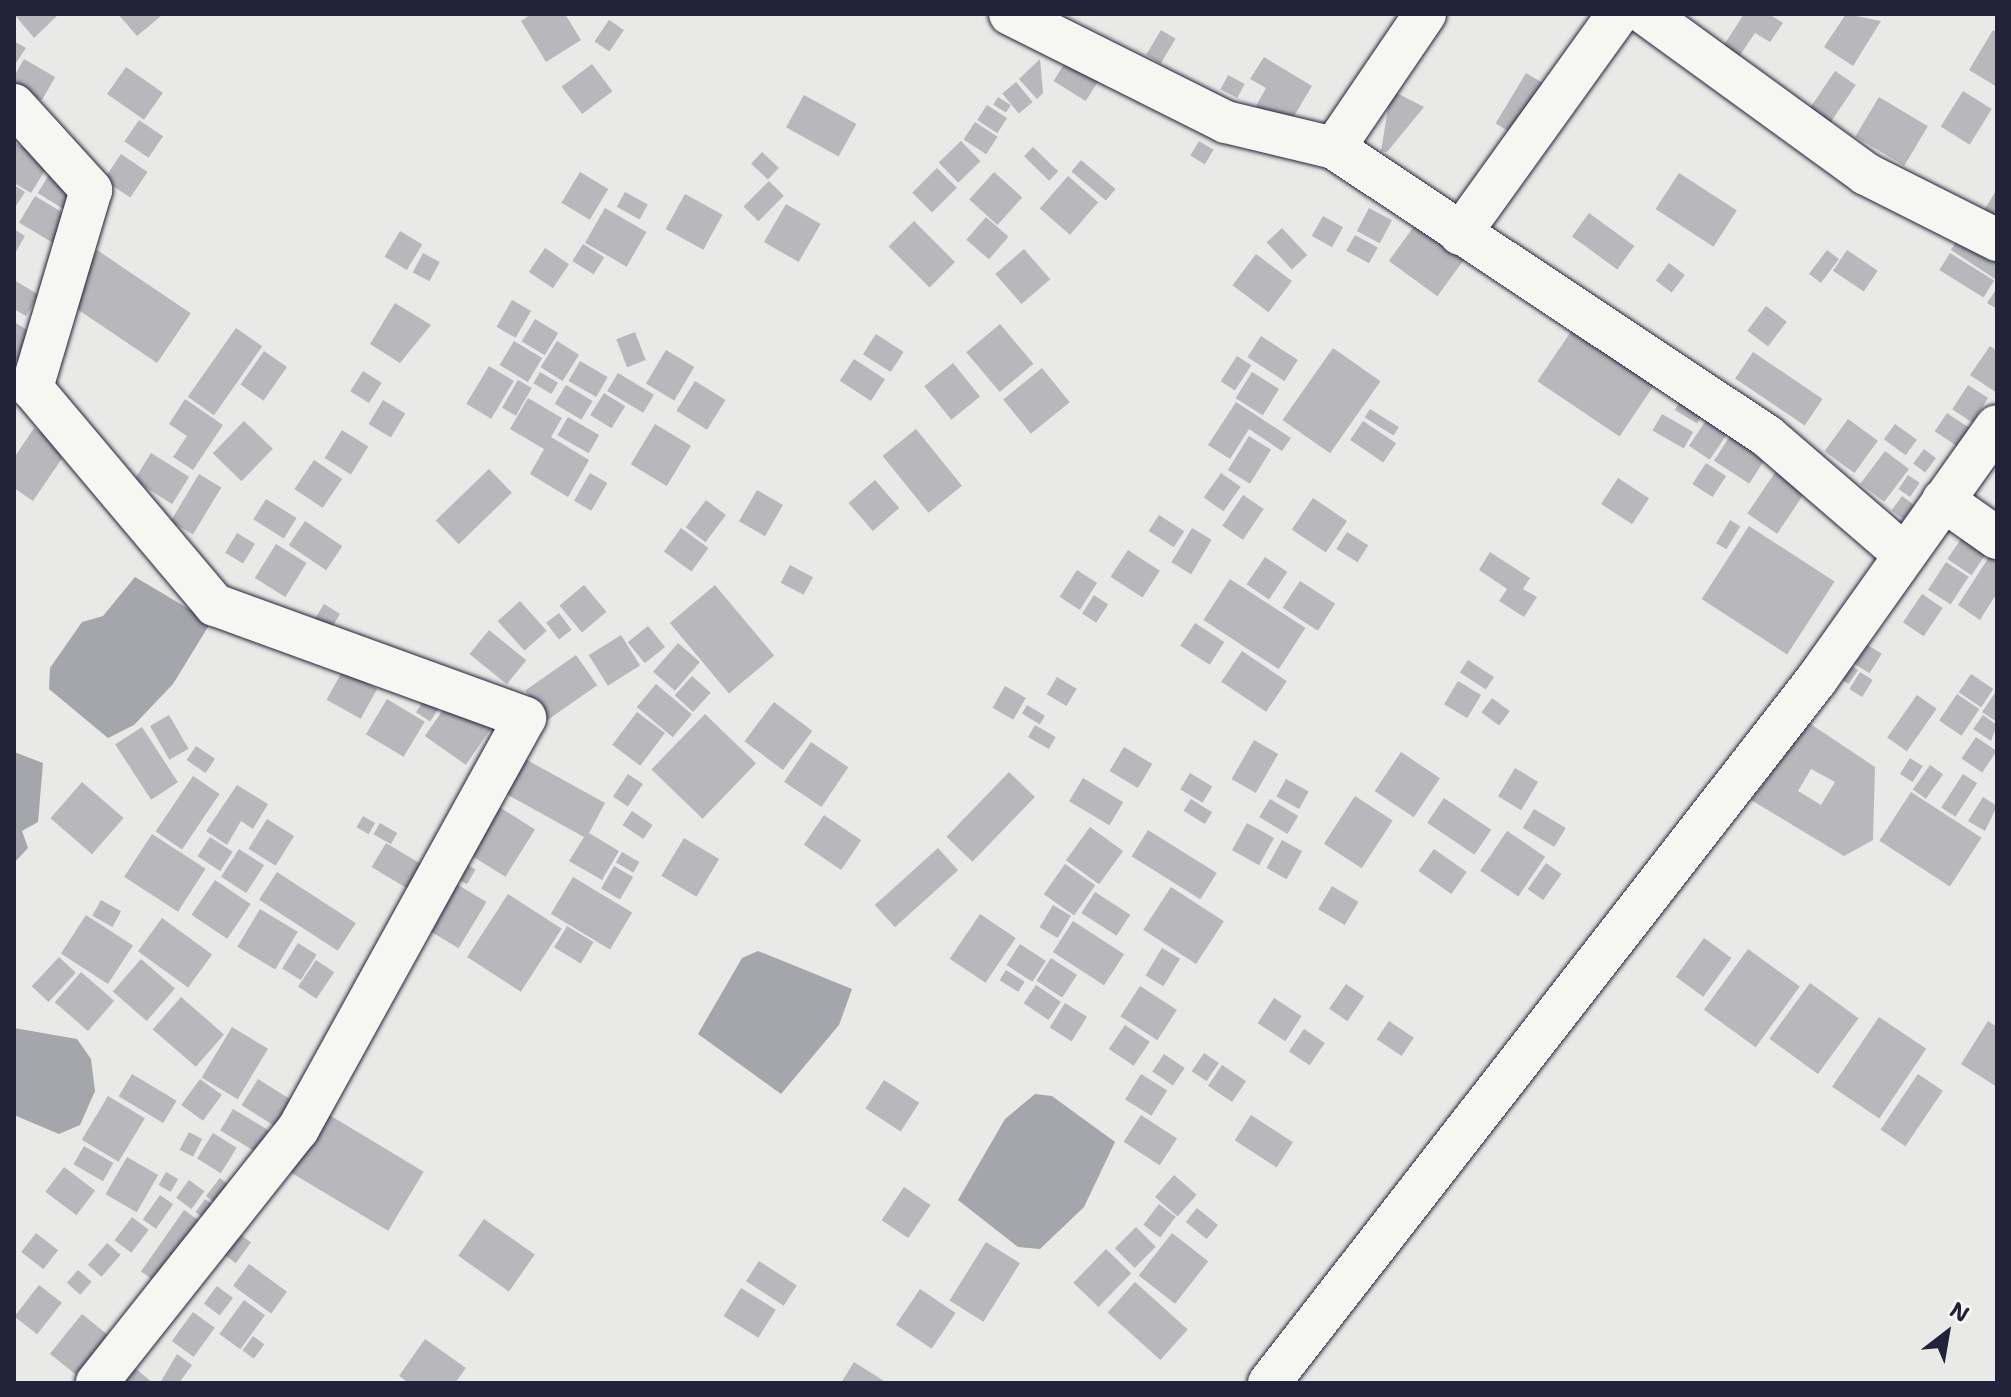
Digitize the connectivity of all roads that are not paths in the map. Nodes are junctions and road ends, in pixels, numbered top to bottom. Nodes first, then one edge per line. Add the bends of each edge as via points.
1 (1010, 14) edge
2 (1425, 14) edge
3 (1618, 14) edge
4 (1646, 14) edge
5 (14, 105) edge
6 (1334, 148) junction
7 (1460, 234) junction
8 (1997, 240) edge
9 (1997, 426) edge
10 (1943, 500) junction
11 (1997, 538) edge
12 (1905, 555) junction
13 (97, 1383) edge
14 (1269, 1383) edge

1 - 6 street via 1226,122
2 - 6 street
3 - 7 street
4 - 8 street via 1866,174
5 - 13 street via 91,190 32,388 215,605 525,718 298,1129
6 - 7 street
7 - 12 street via 1767,436
9 - 10 street
10 - 11 street
10 - 12 street
12 - 14 street via 1557,1019

